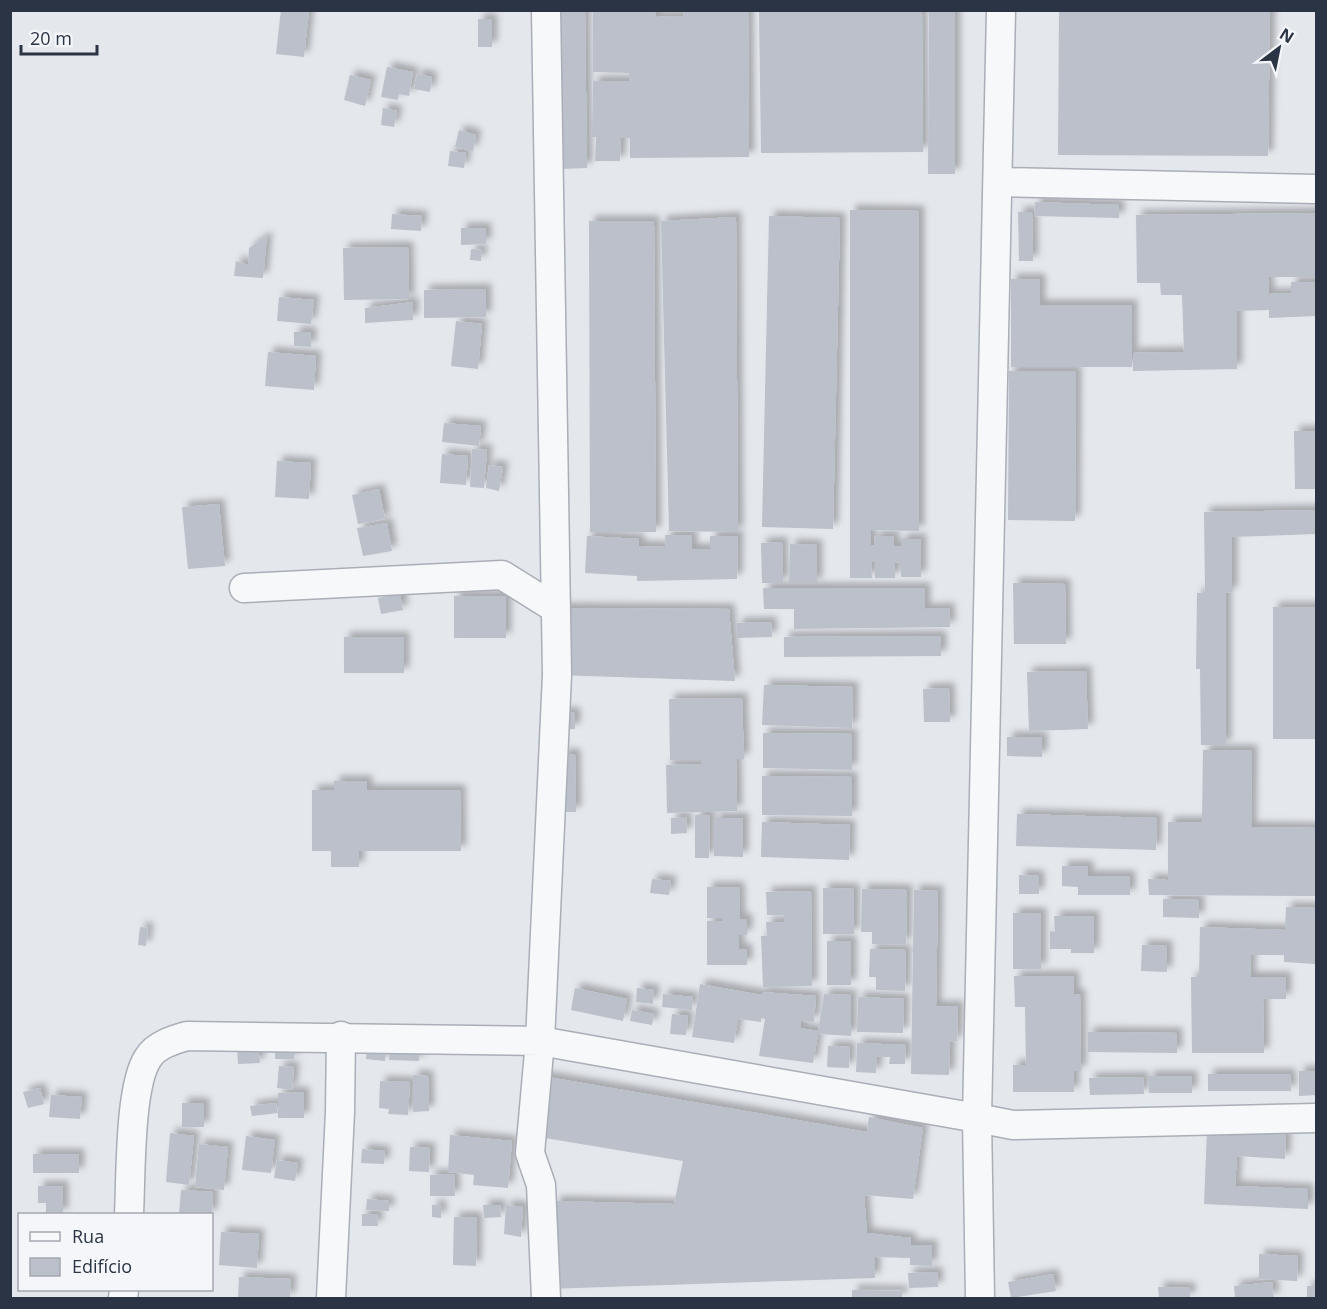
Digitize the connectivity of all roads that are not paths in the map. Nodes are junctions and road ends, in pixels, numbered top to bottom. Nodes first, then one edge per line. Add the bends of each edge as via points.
1 (546, 10) edge
2 (1001, 10) edge
3 (999, 183) junction
4 (1317, 189) edge
5 (244, 588) dead end
6 (555, 608) junction
7 (341, 1036) junction
8 (540, 1041) junction
9 (977, 1118) junction
10 (1317, 1118) edge
11 (129, 1213) edge
12 (332, 1299) edge
13 (546, 1299) edge
14 (980, 1299) edge

1 - 6 street
2 - 3 street
3 - 4 street
3 - 9 street
5 - 6 street via 502,575
6 - 8 street via 557,675
7 - 8 street
7 - 11 street via 187,1036 165,1043 148,1058 137,1087
7 - 12 street
8 - 9 street
8 - 13 street via 530,1153 541,1185
9 - 10 street via 1013,1125
9 - 14 street

